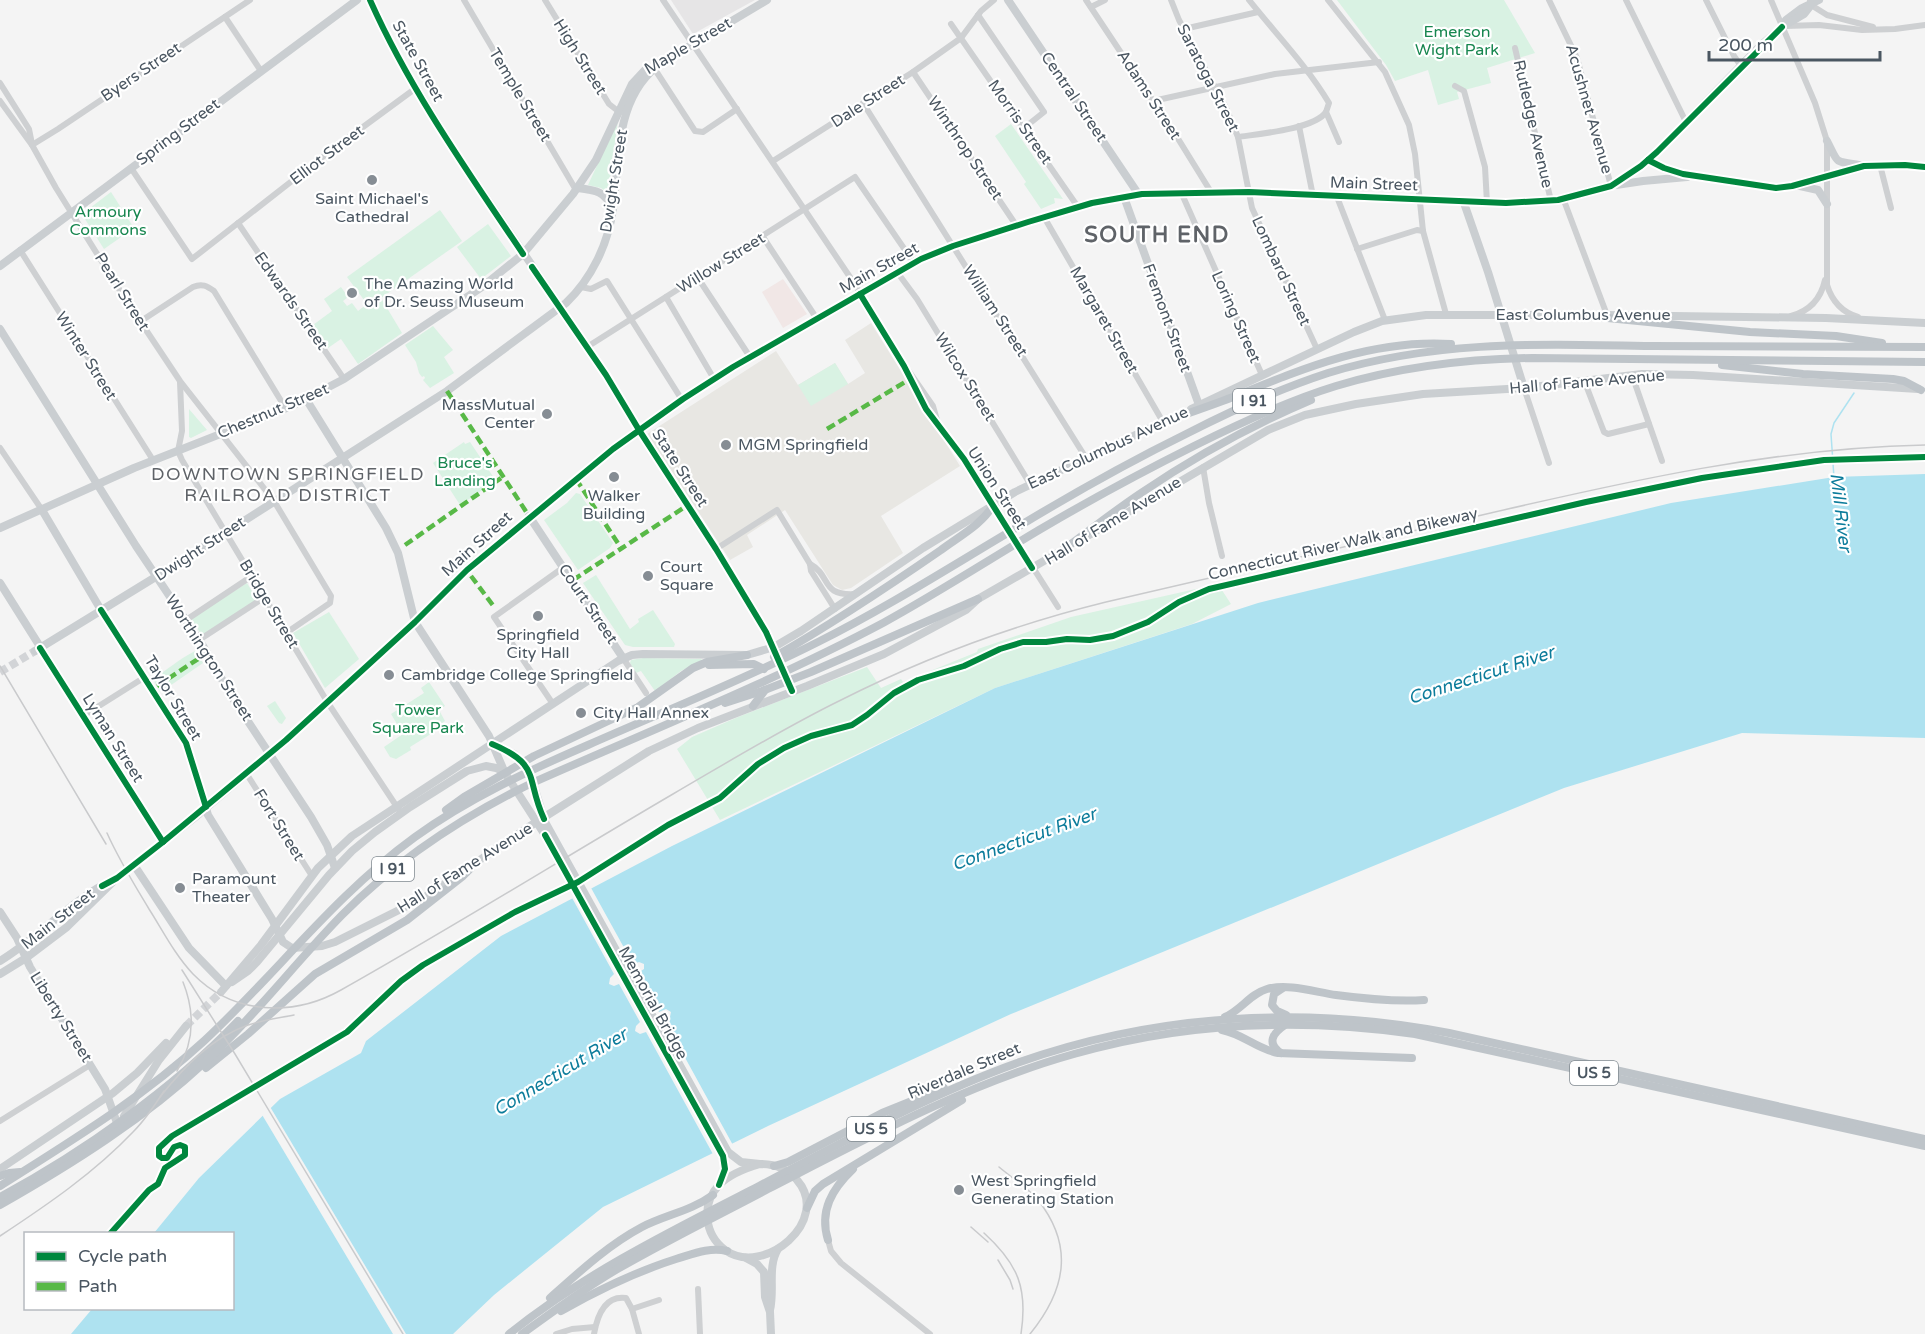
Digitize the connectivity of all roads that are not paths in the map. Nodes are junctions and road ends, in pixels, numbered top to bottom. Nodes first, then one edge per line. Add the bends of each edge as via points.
1 (250, 0) edge
2 (357, 0) edge
3 (370, 0) edge
4 (464, 0) edge
5 (544, 0) edge
6 (663, 0) edge
7 (767, 0) edge
8 (994, 0) edge
9 (1008, 0) edge
10 (1086, 0) edge
11 (1105, 0) edge
12 (1171, 0) edge
13 (1250, 0) edge
14 (1328, 0) edge
15 (1550, 0) edge
16 (1626, 0) edge
17 (1706, 0) edge
18 (1771, 0) edge
19 (1819, 0) edge
20 (1810, 2) edge
21 (1091, 7) junction
22 (1258, 12) junction
23 (978, 15) junction
24 (225, 16) junction
25 (951, 24) dead end
26 (1925, 25) edge
27 (1782, 27) junction
28 (1184, 29) junction
29 (1880, 29) junction
30 (962, 38) junction
31 (694, 44) junction
32 (1515, 48) dead end
33 (1379, 62) junction
34 (1741, 66) junction
35 (654, 68) junction
36 (1305, 69) junction
37 (261, 71) junction
38 (913, 72) junction
39 (0, 83) edge
40 (1455, 86) dead end
41 (1214, 87) junction
42 (416, 88) junction
43 (0, 101) edge
44 (1153, 101) junction
45 (863, 103) junction
46 (737, 109) junction
47 (618, 111) junction
48 (1326, 112) junction
49 (1686, 122) junction
50 (1299, 126) junction
51 (1024, 128) junction
52 (1238, 137) junction
53 (1827, 141) junction
54 (1339, 142) dead end
55 (32, 144) junction
56 (1648, 160) junction
57 (773, 161) junction
58 (1880, 165) junction
59 (1864, 166) junction
60 (1925, 167) edge
61 (132, 168) junction
62 (1828, 176) junction
63 (1702, 178) junction
64 (1611, 186) junction
65 (1792, 186) junction
66 (577, 189) junction
67 (1181, 192) junction
68 (1211, 192) junction
69 (1250, 192) junction
70 (1139, 195) junction
71 (1314, 196) junction
72 (1124, 197) junction
73 (1337, 197) junction
74 (1563, 198) junction
75 (1419, 199) junction
76 (1551, 201) junction
77 (1486, 202) junction
78 (1464, 203) junction
79 (1827, 204) junction
80 (1078, 207) junction
81 (1891, 208) dead end
82 (612, 211) junction
83 (804, 211) junction
84 (73, 212) junction
85 (1044, 218) junction
86 (238, 223) junction
87 (1016, 225) junction
88 (1423, 231) junction
89 (761, 238) junction
90 (953, 246) junction
91 (1357, 249) junction
92 (20, 250) junction
93 (523, 254) junction
94 (914, 263) junction
95 (0, 266) edge
96 (897, 272) junction
97 (1826, 273) junction
98 (698, 278) junction
99 (581, 287) junction
100 (860, 294) junction
101 (666, 297) junction
102 (560, 308) junction
103 (1446, 314) junction
104 (1500, 314) junction
105 (1577, 315) junction
106 (1606, 315) junction
107 (1785, 317) junction
108 (631, 318) junction
109 (817, 319) junction
110 (1385, 320) junction
111 (1867, 320) junction
112 (141, 321) junction
113 (1925, 323) edge
114 (0, 329) edge
115 (3, 339) edge
116 (1485, 345) junction
117 (587, 347) junction
118 (1912, 347) junction
119 (1925, 347) edge
120 (1317, 349) junction
121 (750, 357) junction
122 (1683, 360) junction
123 (1925, 362) edge
124 (1262, 375) junction
125 (1632, 375) junction
126 (344, 379) junction
127 (714, 379) junction
128 (1356, 380) junction
129 (1584, 380) junction
130 (180, 381) junction
131 (1524, 388) junction
132 (1924, 390) edge
133 (306, 399) junction
134 (682, 400) junction
135 (1199, 405) junction
136 (286, 409) junction
137 (1163, 422) junction
138 (1649, 424) junction
139 (639, 430) junction
140 (220, 434) junction
141 (0, 448) edge
142 (178, 451) junction
143 (1086, 458) junction
144 (343, 459) junction
145 (153, 460) junction
146 (1662, 461) dead end
147 (1549, 464) dead end
148 (1203, 467) junction
149 (98, 483) junction
150 (1030, 484) junction
151 (274, 501) junction
152 (993, 505) junction
153 (42, 510) junction
154 (530, 516) junction
155 (0, 528) edge
156 (226, 533) junction
157 (716, 549) junction
158 (1063, 550) junction
159 (1222, 556) dead end
160 (810, 564) junction
161 (564, 567) junction
162 (1032, 568) junction
163 (252, 576) junction
164 (157, 577) junction
165 (0, 583) edge
166 (857, 594) junction
167 (265, 597) junction
168 (978, 599) junction
169 (1058, 607) dead end
170 (835, 609) junction
171 (101, 610) junction
172 (186, 620) junction
173 (415, 622) junction
174 (286, 633) junction
175 (199, 640) junction
176 (811, 642) junction
177 (774, 646) junction
178 (37, 649) junction
179 (747, 655) junction
180 (623, 658) junction
181 (696, 666) junction
182 (145, 677) junction
183 (792, 691) junction
184 (646, 693) dead end
185 (328, 703) junction
186 (553, 704) junction
187 (753, 706) junction
188 (693, 712) junction
189 (83, 716) junction
190 (492, 744) junction
191 (270, 754) junction
192 (246, 773) junction
193 (506, 773) junction
194 (206, 807) junction
195 (399, 809) junction
196 (540, 821) junction
197 (415, 837) junction
198 (163, 842) junction
199 (331, 855) junction
200 (134, 865) junction
201 (335, 868) junction
202 (471, 868) junction
203 (312, 876) junction
204 (117, 878) junction
205 (0, 912) edge
206 (275, 925) junction
207 (280, 935) junction
208 (21, 947) junction
209 (26, 958) junction
210 (0, 961) edge
211 (0, 974) edge
212 (281, 981) junction
213 (1284, 988) junction
214 (224, 989) junction
215 (1424, 1000) dead end
216 (1296, 1017) junction
217 (1218, 1020) junction
218 (1285, 1024) junction
219 (1210, 1028) junction
220 (1281, 1054) junction
221 (1412, 1058) dead end
222 (90, 1065) junction
223 (998, 1075) junction
224 (172, 1089) junction
225 (107, 1097) junction
226 (0, 1121) edge
227 (117, 1123) junction
228 (1925, 1138) edge
229 (1925, 1146) edge
230 (728, 1158) junction
231 (864, 1159) junction
232 (760, 1164) junction
233 (776, 1166) junction
234 (0, 1169) edge
235 (24, 1172) junction
236 (0, 1176) edge
237 (719, 1185) junction
238 (0, 1186) edge
239 (713, 1195) junction
240 (0, 1196) edge
241 (0, 1205) edge
242 (807, 1208) junction
243 (828, 1240) joint
244 (781, 1245) junction
245 (727, 1251) junction
246 (742, 1257) junction
247 (698, 1289) dead end
248 (659, 1300) dead end
249 (632, 1309) junction
250 (770, 1311) junction
251 (524, 1329) edge
252 (594, 1331) edge
253 (509, 1334) edge
254 (556, 1334) edge
255 (639, 1334) edge
256 (700, 1334) edge
257 (771, 1334) edge
258 (930, 1334) edge

1 - 24 street, Byers Street
2 - 37 main road, Spring Street
3 - 42 main road, State Street
4 - 66 street, Temple Street
5 - 47 street, High Street via 609,104
6 - 31 street, Union Street
7 - 31 main road, Maple Street
8 - 23 street
9 - 70 main road, Central Street
10 - 21 street, Adams Street
11 - 21 street
12 - 28 street, Saratoga Street
13 - 22 street
14 - 33 street
15 - 64 street, Acushnet Avenue via 1577,58
16 - 49 street
17 - 34 street
18 - 27 street
19 - 20 main road
20 - 27 main road via 1804,14
20 - 29 street via 1827,15
21 - 44 street, Adams Street
22 - 28 street
22 - 36 street
23 - 30 street
23 - 51 street via 1044,112
24 - 37 street
24 - 55 street, Byers Street
25 - 30 street, Morris Street
26 - 29 street
27 - 29 street
27 - 34 main road
27 - 53 street
28 - 41 street, Saratoga Street
30 - 38 street, Dale Street
30 - 51 street, Morris Street
31 - 35 main road, Maple Street
31 - 46 street, Union Street
32 - 76 street, Rutledge Avenue
33 - 36 street
33 - 75 street via 1411,134
34 - 49 main road
35 - 46 street via 695,131 704,132
35 - 47 main road, Maple Street via 637,78
35 - 82 main road, Dwight Street via 633,99 623,123
36 - 41 street
36 - 48 street via 1329,103
37 - 61 main road, Spring Street
38 - 45 street, Dale Street
38 - 87 street, Winthrop Street
39 - 55 street, Pearl Street via 29,129
40 - 77 street via 1464,91 1483,158
41 - 44 street
41 - 52 street, Saratoga Street
42 - 86 street, Elliot Street
42 - 93 main road, State Street
43 - 55 street, Pearl Street
44 - 68 street, Adams Street
45 - 57 street, Dale Street
45 - 90 street, William Street
46 - 57 street, Union Street
47 - 66 main road, Maple Street via 596,160
48 - 50 street via 1322,118
48 - 54 street
49 - 56 main road
50 - 52 street
50 - 71 street
51 - 80 street, Morris Street
52 - 69 street, Saratoga Street
53 - 59 main road via 1839,162
53 - 62 street
55 - 84 street, Pearl Street
56 - 63 main road, Main Street
56 - 64 main road, Main Street
57 - 83 street, Union Street
58 - 59 main road, Main Street
58 - 60 main road, Main Street
58 - 81 street
59 - 62 main road, Main Street
61 - 84 main road, Spring Street
61 - 86 street, Elliot Street via 192,259
62 - 65 main road, Main Street
62 - 79 street
63 - 64 main road, Main Street
63 - 65 main road, Main Street via 1767,188
64 - 74 main road, Main Street
65 - 79 main road via 1816,189
66 - 82 main road via 601,192
66 - 93 main road, Maple Street
67 - 68 main road, Main Street
67 - 70 main road, Main Street
67 - 124 street, Loring Street
68 - 69 main road, Main Street
69 - 71 main road, Main Street
69 - 120 street, Lombard Street via 1252,208
70 - 72 main road, Main Street
71 - 73 main road, Main Street
72 - 80 main road, Main Street
72 - 135 main road, Fremont Street
73 - 75 main road, Main Street
73 - 91 street
74 - 76 main road, Main Street
74 - 106 street
75 - 78 main road, Main Street
75 - 88 street
76 - 77 main road, Main Street
77 - 78 main road, Main Street
78 - 104 main road
79 - 97 street
80 - 85 main road, Main Street
82 - 99 main road, Dwight Street via 598,257
83 - 89 street, Willow Street
83 - 94 street, Willow Street via 855,177
83 - 100 street, Union Street
84 - 92 main road, Spring Street
84 - 112 street, Pearl Street
85 - 87 main road, Main Street
85 - 137 street, Margaret Street
86 - 126 street, Edwards Street
87 - 90 main road, Main Street
88 - 91 street
88 - 103 street
89 - 98 street, Willow Street
89 - 109 street
90 - 94 main road, Main Street
90 - 143 street, William Street
91 - 110 street
92 - 95 main road, Spring Street
92 - 145 street, Winter Street
93 - 102 main road, State Street
93 - 126 main road, Chestnut Street via 482,287
94 - 96 main road, Main Street
96 - 100 main road, Main Street
96 - 150 street, Wilcox Street
97 - 107 street via 1822,290 1811,306
97 - 111 street via 1830,294 1839,308
98 - 101 street, Willow Street
98 - 121 street
99 - 102 main road, Dwight Street
99 - 108 street via 591,289 607,281
100 - 109 main road, Main Street
100 - 152 street, Union Street via 926,409
101 - 108 street, Willow Street
101 - 127 street
102 - 117 main road, State Street
102 - 144 main road, Dwight Street via 447,391
103 - 104 main road, East Columbus Avenue
103 - 110 main road, East Columbus Avenue
104 - 105 main road, East Columbus Avenue
104 - 131 main road
105 - 106 main road, East Columbus Avenue
105 - 118 highway via 1824,335
106 - 107 main road, East Columbus Avenue
107 - 111 main road, East Columbus Avenue
108 - 117 street, Willow Street
108 - 134 street
109 - 121 main road, Main Street
110 - 120 main road, East Columbus Avenue
111 - 113 main road, East Columbus Avenue
112 - 130 street, Pearl Street
112 - 136 street via 193,287 206,286 214,291
114 - 115 main road, Worthington Street
115 - 149 main road, Worthington Street
116 - 118 highway, I 91
116 - 137 highway via 1407,344 1349,354
116 - 176 highway, I 91 via 1393,357 1339,370 1224,415 1038,514 897,600
117 - 139 main road, State Street
118 - 119 highway, I 91
120 - 124 main road, East Columbus Avenue
121 - 127 main road, Main Street
122 - 123 highway, I 91
122 - 128 highway, I 91 via 1493,359 1420,366
122 - 132 highway via 1791,373 1887,378
124 - 135 main road, East Columbus Avenue
125 - 129 main road, Hall of Fame Avenue
125 - 132 main road, Hall of Fame Avenue via 1694,375
125 - 138 street
126 - 133 main road, Chestnut Street
127 - 134 main road, Main Street
128 - 158 highway via 1275,416 1179,469
128 - 188 highway, I 91 via 1232,427 1045,526 894,617
129 - 131 main road, Hall of Fame Avenue
129 - 138 street via 1604,432
130 - 140 street, Pearl Street
130 - 142 street via 182,431
131 - 147 street
131 - 148 main road, Hall of Fame Avenue via 1418,395 1326,409 1277,425
133 - 136 main road, Chestnut Street
133 - 144 main road
134 - 139 main road, Main Street
135 - 137 main road, East Columbus Avenue
136 - 140 main road, Chestnut Street
137 - 143 main road, East Columbus Avenue
138 - 146 street
139 - 154 main road, Main Street
139 - 157 main road, State Street
140 - 142 main road, Chestnut Street
140 - 151 street, Pearl Street
141 - 153 street, Taylor Street
142 - 145 main road, Chestnut Street
142 - 156 street, Bridge Street
143 - 150 main road, East Columbus Avenue
144 - 151 main road, Dwight Street
144 - 173 main road via 397,550
145 - 149 main road, Chestnut Street
148 - 158 main road, Hall of Fame Avenue
148 - 159 street
149 - 153 main road, Chestnut Street
149 - 164 main road, Worthington Street
150 - 152 main road, East Columbus Avenue
151 - 156 main road, Dwight Street
151 - 174 street, Pearl Street via 331,596 330,603
152 - 162 street, Union Street
152 - 166 main road, East Columbus Avenue
152 - 176 highway via 981,520
153 - 155 main road, Chestnut Street
153 - 171 main road, Taylor Street
154 - 161 main road, Court Street
154 - 173 main road, Main Street via 464,572
156 - 163 street, Bridge Street
156 - 164 main road, Dwight Street
157 - 160 street via 777,510
157 - 177 main road, State Street
158 - 162 main road, Hall of Fame Avenue
160 - 166 street via 833,591
160 - 170 street
161 - 180 main road, Court Street
161 - 186 street via 494,617
162 - 168 main road, Hall of Fame Avenue
162 - 169 street, Union Street
163 - 167 street, Bridge Street
163 - 172 street
164 - 171 main road, Dwight Street
164 - 172 main road, Worthington Street
165 - 178 main road, Lyman Street
166 - 170 main road, East Columbus Avenue
167 - 174 street, Bridge Street
167 - 175 street
168 - 183 main road, Hall of Fame Avenue via 966,610 884,654
168 - 188 highway via 822,668
170 - 177 main road, East Columbus Avenue
171 - 178 main road, Dwight Street
171 - 182 main road, Taylor Street
172 - 175 main road, Worthington Street
173 - 185 main road, Main Street
173 - 190 main road
174 - 185 street, Bridge Street
175 - 191 main road, Worthington Street
176 - 197 highway, I 91 via 729,683 503,783
177 - 179 main road, East Columbus Avenue
177 - 183 main road, State Street
178 - 189 main road, Lyman Street
179 - 180 main road, East Columbus Avenue via 643,654
179 - 181 highway
180 - 184 street, Court Street
180 - 186 main road, East Columbus Avenue
181 - 187 highway via 760,666 768,683
181 - 197 highway via 613,720 516,766 455,804
182 - 189 street
182 - 194 main road, Taylor Street via 186,743
183 - 187 main road, Hall of Fame Avenue
185 - 191 main road, Main Street
185 - 195 street, Bridge Street
186 - 190 main road, East Columbus Avenue
187 - 196 main road, Hall of Fame Avenue via 641,755
188 - 212 highway, I 91 via 511,793 445,831 357,900
189 - 198 main road, Lyman Street
190 - 193 main road
190 - 195 main road, East Columbus Avenue
190 - 196 main road via 514,754 529,770
191 - 192 main road, Main Street
191 - 199 main road, Worthington Street
192 - 194 main road, Main Street
192 - 203 street, Fort Street
193 - 195 main road, East Columbus Avenue via 489,766 471,769
193 - 196 main road
194 - 198 main road, Main Street
194 - 206 main road, Taylor Street
195 - 199 main road, East Columbus Avenue via 356,833
195 - 201 main road, East Columbus Avenue
196 - 202 main road, Hall of Fame Avenue
196 - 230 main road, Memorial Bridge
197 - 235 highway, I 91 via 350,890 182,1060 109,1117
198 - 200 main road, Main Street
199 - 201 main road, Worthington Street
199 - 203 main road, East Columbus Avenue
200 - 204 main road, Main Street
200 - 214 main road via 189,948
201 - 207 main road, East Columbus Avenue
202 - 207 main road, Hall of Fame Avenue via 421,900 327,945 292,948
202 - 224 highway via 412,917 315,974 232,1047
203 - 206 main road, East Columbus Avenue
204 - 208 main road, Main Street via 88,894
204 - 209 main road, Main Street via 72,924
205 - 208 main road, Liberty Street
206 - 207 main road, Taylor Street
206 - 214 main road, East Columbus Avenue
207 - 214 main road, East Columbus Avenue via 248,971
208 - 209 main road, Liberty Street
208 - 210 main road, Main Street
209 - 211 main road, Main Street
209 - 222 main road, Liberty Street
212 - 224 highway, I 91 via 234,1034
212 - 240 highway via 212,1047 155,1094 79,1148
213 - 215 highway via 1381,1001
213 - 216 highway via 1272,997 1272,1007
213 - 217 highway via 1258,993
216 - 217 highway, Riverdale Street / US 5
216 - 228 highway, US 5 via 1366,1020 1428,1029
217 - 223 highway, Riverdale Street / US 5 via 1123,1034 1055,1051
218 - 219 highway, Riverdale Street / US 5
218 - 220 highway via 1272,1038 1274,1048
218 - 229 highway, US 5 via 1435,1038
219 - 220 highway via 1234,1033
219 - 223 highway, Riverdale Street / US 5 via 1094,1048
220 - 221 highway
222 - 225 main road, Liberty Street
222 - 226 street
223 - 231 highway
223 - 233 highway via 907,1102
223 - 251 highway, Riverdale Street / US 5 via 919,1105 666,1234 608,1266
224 - 241 highway, I 91 via 89,1150
225 - 227 main road, Liberty Street
225 - 227 main road via 186,1026
225 - 234 main road
227 - 240 main road
230 - 232 main road
230 - 237 main road
231 - 242 highway via 819,1186
231 - 243 highway via 840,1182 829,1200 825,1220
232 - 233 main road
232 - 237 main road via 741,1170
233 - 242 main road via 791,1174 802,1188
235 - 236 highway
235 - 238 highway, I 91
237 - 239 main road
239 - 245 main road via 708,1223 714,1239
239 - 251 highway via 622,1239 554,1294
242 - 244 main road via 801,1228
243 - 258 street via 831,1251 842,1263
244 - 246 main road via 764,1254
244 - 250 main road via 772,1263
245 - 246 main road
245 - 251 highway via 705,1251 639,1272
246 - 250 main road via 763,1270
247 - 256 street
248 - 249 street
249 - 252 street via 624,1297 615,1298 602,1308
249 - 255 street
250 - 257 main road
251 - 253 highway, Riverdale Street / US 5
252 - 254 street via 572,1329

